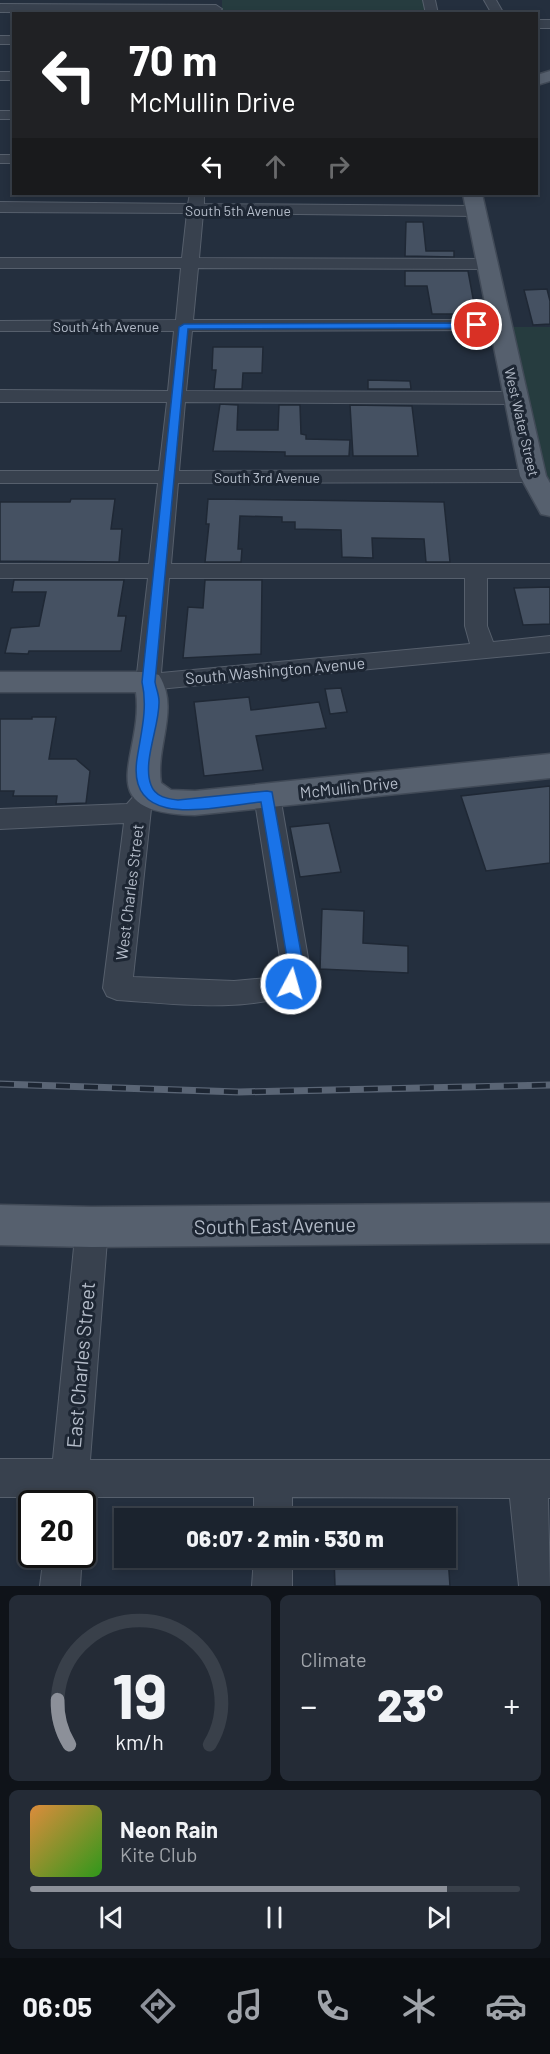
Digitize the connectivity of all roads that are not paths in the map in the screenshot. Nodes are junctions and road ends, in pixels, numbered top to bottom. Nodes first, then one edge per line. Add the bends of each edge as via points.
1 (216, 7) edge
2 (0, 8) edge
3 (196, 201) edge
4 (474, 202) edge
5 (0, 207) edge
6 (0, 263) edge
7 (190, 263) junction
8 (487, 264) junction
9 (500, 325) junction
10 (0, 326) edge
11 (184, 327) junction
12 (0, 396) edge
13 (177, 397) junction
14 (516, 398) junction
15 (0, 477) edge
16 (533, 477) junction
17 (169, 478) junction
18 (550, 508) edge
19 (0, 571) edge
20 (159, 571) junction
21 (476, 571) junction
22 (550, 571) edge
23 (550, 644) edge
24 (484, 650) junction
25 (0, 682) edge
26 (148, 682) junction
27 (550, 766) edge
28 (267, 796) junction
29 (145, 804) junction
30 (0, 819) edge
31 (550, 1223) edge
32 (0, 1225) edge
33 (92, 1227) junction
34 (0, 1478) edge
35 (273, 1478) junction
36 (538, 1479) edge
37 (64, 1490) edge
38 (69, 1490) edge
39 (85, 1490) edge
40 (273, 1508) edge
41 (62, 1568) edge
42 (273, 1568) edge
43 (60, 1586) edge
44 (272, 1586) edge
45 (539, 1586) edge

1 - 2 street
3 - 4 street, South 5th Avenue
3 - 5 street, South 5th Avenue
3 - 7 street, West Charles Street
4 - 8 main road, West Water Street
6 - 7 street
7 - 8 street
7 - 11 street, West Charles Street
8 - 9 main road, West Water Street
9 - 11 street, South 4th Avenue
9 - 14 main road, West Water Street
10 - 11 street, South 4th Avenue
11 - 13 street, West Charles Street
12 - 13 street
13 - 14 street
13 - 17 street, West Charles Street
14 - 16 main road, West Water Street
15 - 17 street, South 3rd Avenue
16 - 17 street, South 3rd Avenue
16 - 18 main road, West Water Street
17 - 20 street, West Charles Street
19 - 20 street
20 - 21 street
20 - 26 street, West Charles Street
21 - 22 street
21 - 24 street via 476,626
23 - 24 street, South Washington Avenue
24 - 26 street, South Washington Avenue
25 - 26 main road, South Washington Avenue
26 - 29 main road, West Charles Street via 152,700 142,769
27 - 28 main road, McMullin Drive
28 - 29 main road, McMullin Drive via 178,805
28 - 29 street, West Charles Street via 294,958 291,984 267,992 117,988
29 - 30 street
31 - 33 main road, South East Avenue
32 - 33 main road, South East Avenue
33 - 38 street, East Charles Street
34 - 37 street
35 - 36 street
35 - 39 street
35 - 40 street
36 - 45 street
41 - 43 street
42 - 44 street

